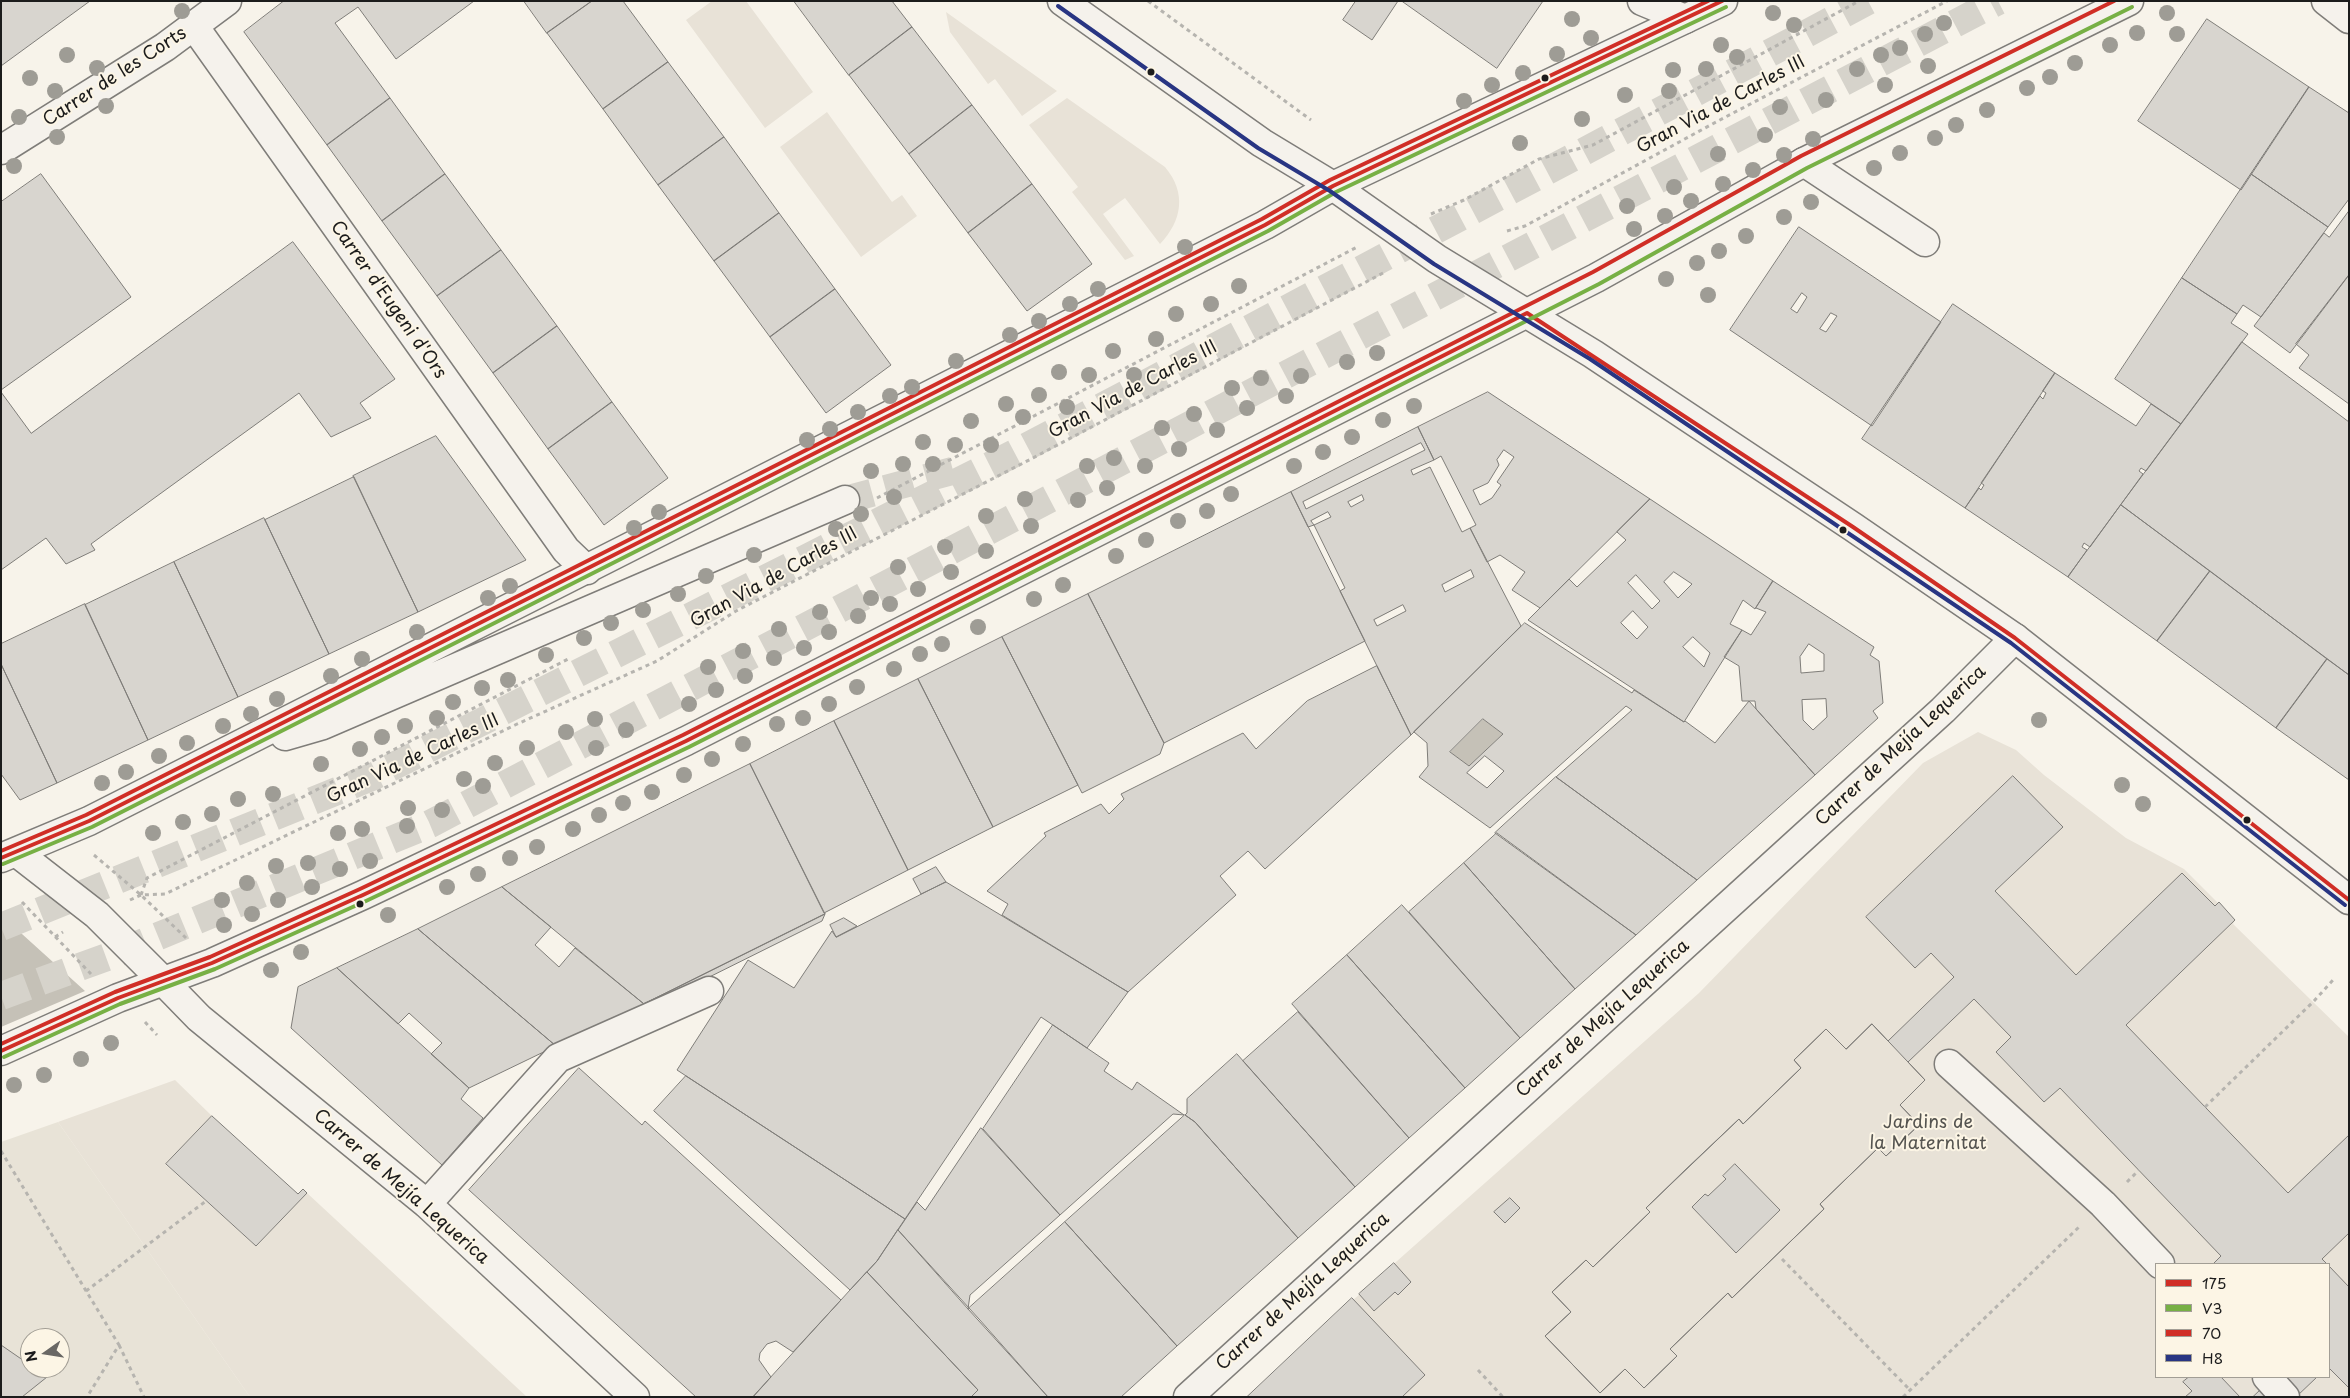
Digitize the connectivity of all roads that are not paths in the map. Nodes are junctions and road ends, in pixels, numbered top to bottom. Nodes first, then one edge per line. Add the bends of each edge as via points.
1 (227, 1) edge
2 (1062, 1) edge
3 (1642, 1) edge
4 (1723, 1) edge
5 (2129, 1) edge
6 (2326, 1) edge
7 (1685, 19) junction
8 (2349, 19) edge
9 (194, 26) junction
10 (1, 150) edge
11 (1804, 162) junction
12 (1333, 186) junction
13 (1925, 242) dead end
14 (1527, 313) junction
15 (845, 500) tunnel mouth
16 (587, 570) junction
17 (2015, 638) junction
18 (214, 758) junction
19 (6, 851) edge
20 (2349, 900) edge
21 (163, 982) junction
22 (709, 991) dead end
23 (1, 1051) edge
24 (1949, 1064) dead end
25 (426, 1204) junction
26 (2159, 1263) edge
27 (2268, 1378) edge
28 (635, 1397) edge
29 (1188, 1397) edge
30 (2285, 1397) edge

1 - 9 main road, Carrer de les Corts
2 - 12 main road via 1262,143
3 - 7 main road
4 - 7 main road
5 - 11 main road
6 - 8 main road
7 - 12 main road
9 - 10 main road, Carrer de les Corts
9 - 16 main road, Carrer d'Eugeni d'Ors via 566,550
11 - 13 main road
11 - 14 main road
12 - 14 main road via 1437,259
12 - 16 main road via 1265,225
14 - 17 main road via 1853,527
14 - 21 main road via 686,741 363,895
15 - 18 main road via 323,725
16 - 18 main road
17 - 20 main road
17 - 29 main road, Carrer de Mejía Lequerica via 1943,710
18 - 19 main road via 89,821
19 - 21 main road, Carrer de Mejía Lequerica via 97,915
21 - 23 main road via 118,998
21 - 25 main road, Carrer de Mejía Lequerica via 199,1018
22 - 25 main road via 558,1058
24 - 26 main road via 2103,1204
25 - 28 main road, Carrer de Mejía Lequerica
27 - 30 main road

